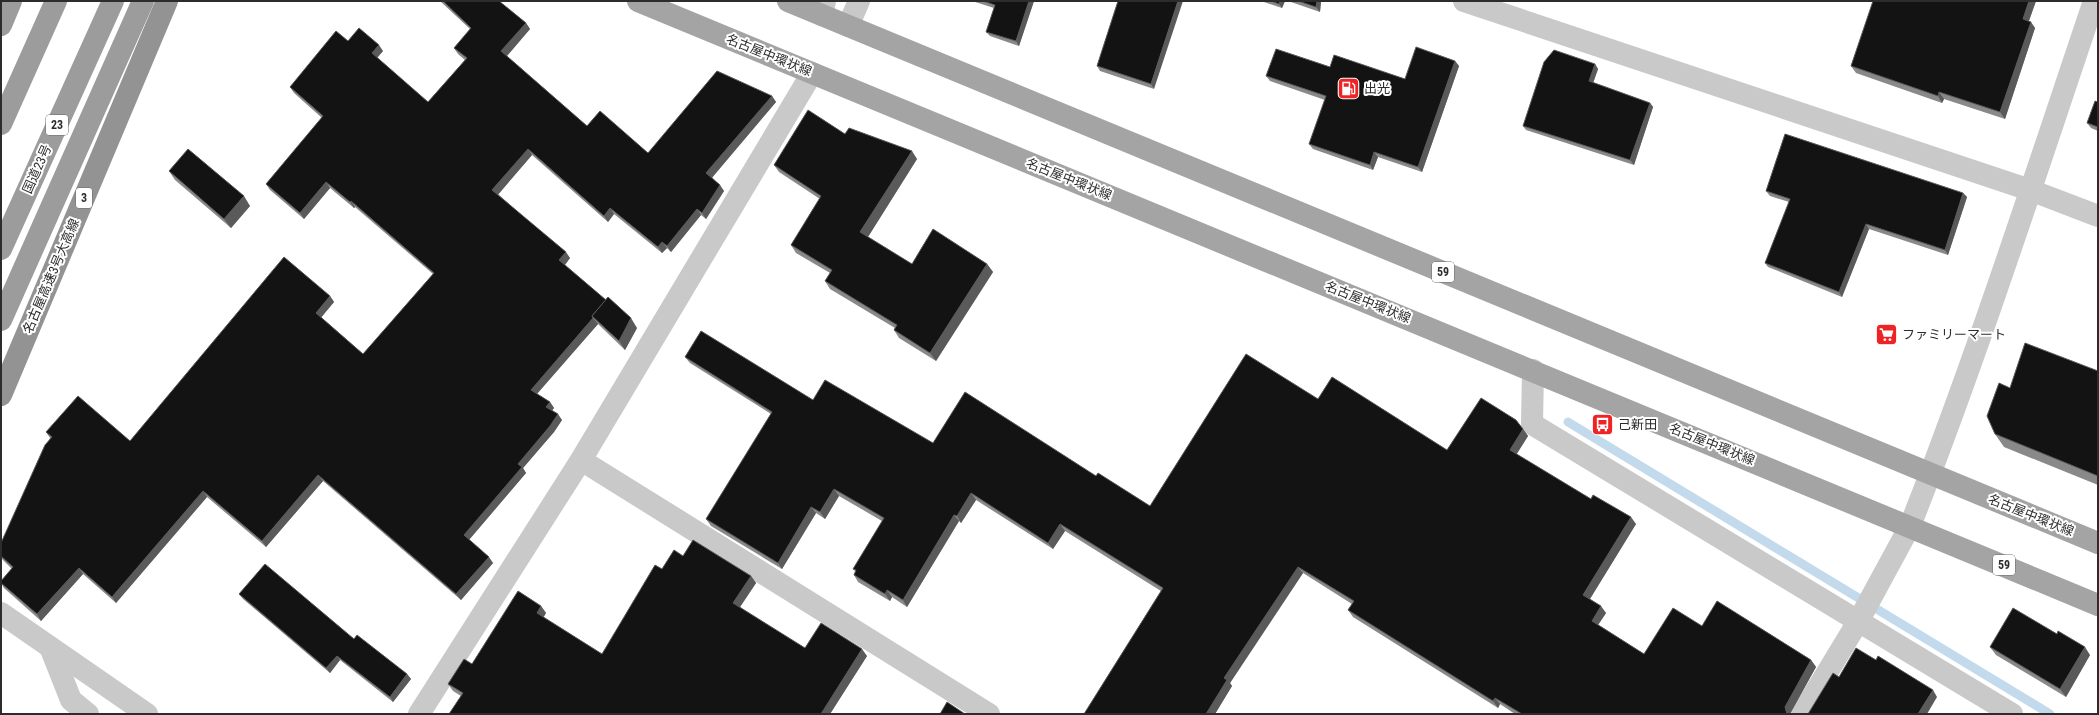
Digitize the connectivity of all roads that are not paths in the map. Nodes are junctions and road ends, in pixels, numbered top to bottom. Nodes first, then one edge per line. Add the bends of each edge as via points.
1 (11, 1) edge
2 (56, 1) edge
3 (113, 1) edge
4 (143, 1) edge
5 (167, 1) edge
6 (638, 1) edge
7 (788, 1) edge
8 (858, 1) edge
9 (1464, 1) edge
10 (2094, 1) edge
11 (823, 8) edge
12 (1, 25) edge
13 (848, 26) junction
14 (812, 73) junction
15 (1, 124) edge
16 (2030, 190) junction
17 (2098, 216) edge
18 (1, 249) edge
19 (1, 320) edge
20 (1533, 370) junction
21 (1, 395) edge
22 (581, 460) junction
23 (1930, 474) junction
24 (1910, 526) junction
25 (2098, 543) edge
26 (2098, 605) edge
27 (1, 613) edge
28 (1860, 618) junction
29 (50, 647) junction
30 (88, 714) edge
31 (147, 714) edge
32 (419, 714) edge
33 (989, 714) edge
34 (1802, 714) edge
35 (2012, 714) edge

1 - 12 highway
2 - 15 highway
3 - 18 highway, 国道23号 / 23
4 - 19 highway, 23
5 - 21 highway, 名古屋高速3号大高線 / 3
6 - 14 main road, 名古屋中環状線 / 59
7 - 11 main road, 名古屋中環状線 / 59
8 - 13 street
9 - 16 street
10 - 16 street
11 - 13 main road, 名古屋中環状線 / 59
13 - 23 main road, 名古屋中環状線 / 59
14 - 20 main road, 名古屋中環状線 / 59
14 - 22 street
16 - 17 street
16 - 23 street
20 - 24 main road, 名古屋中環状線 / 59
20 - 28 street via 1532,424
22 - 32 street
22 - 33 street
23 - 24 street
23 - 25 main road, 名古屋中環状線 / 59
24 - 26 main road, 名古屋中環状線 / 59
24 - 28 street
27 - 29 street
28 - 34 street
28 - 35 street
29 - 30 street via 71,700
29 - 31 street

